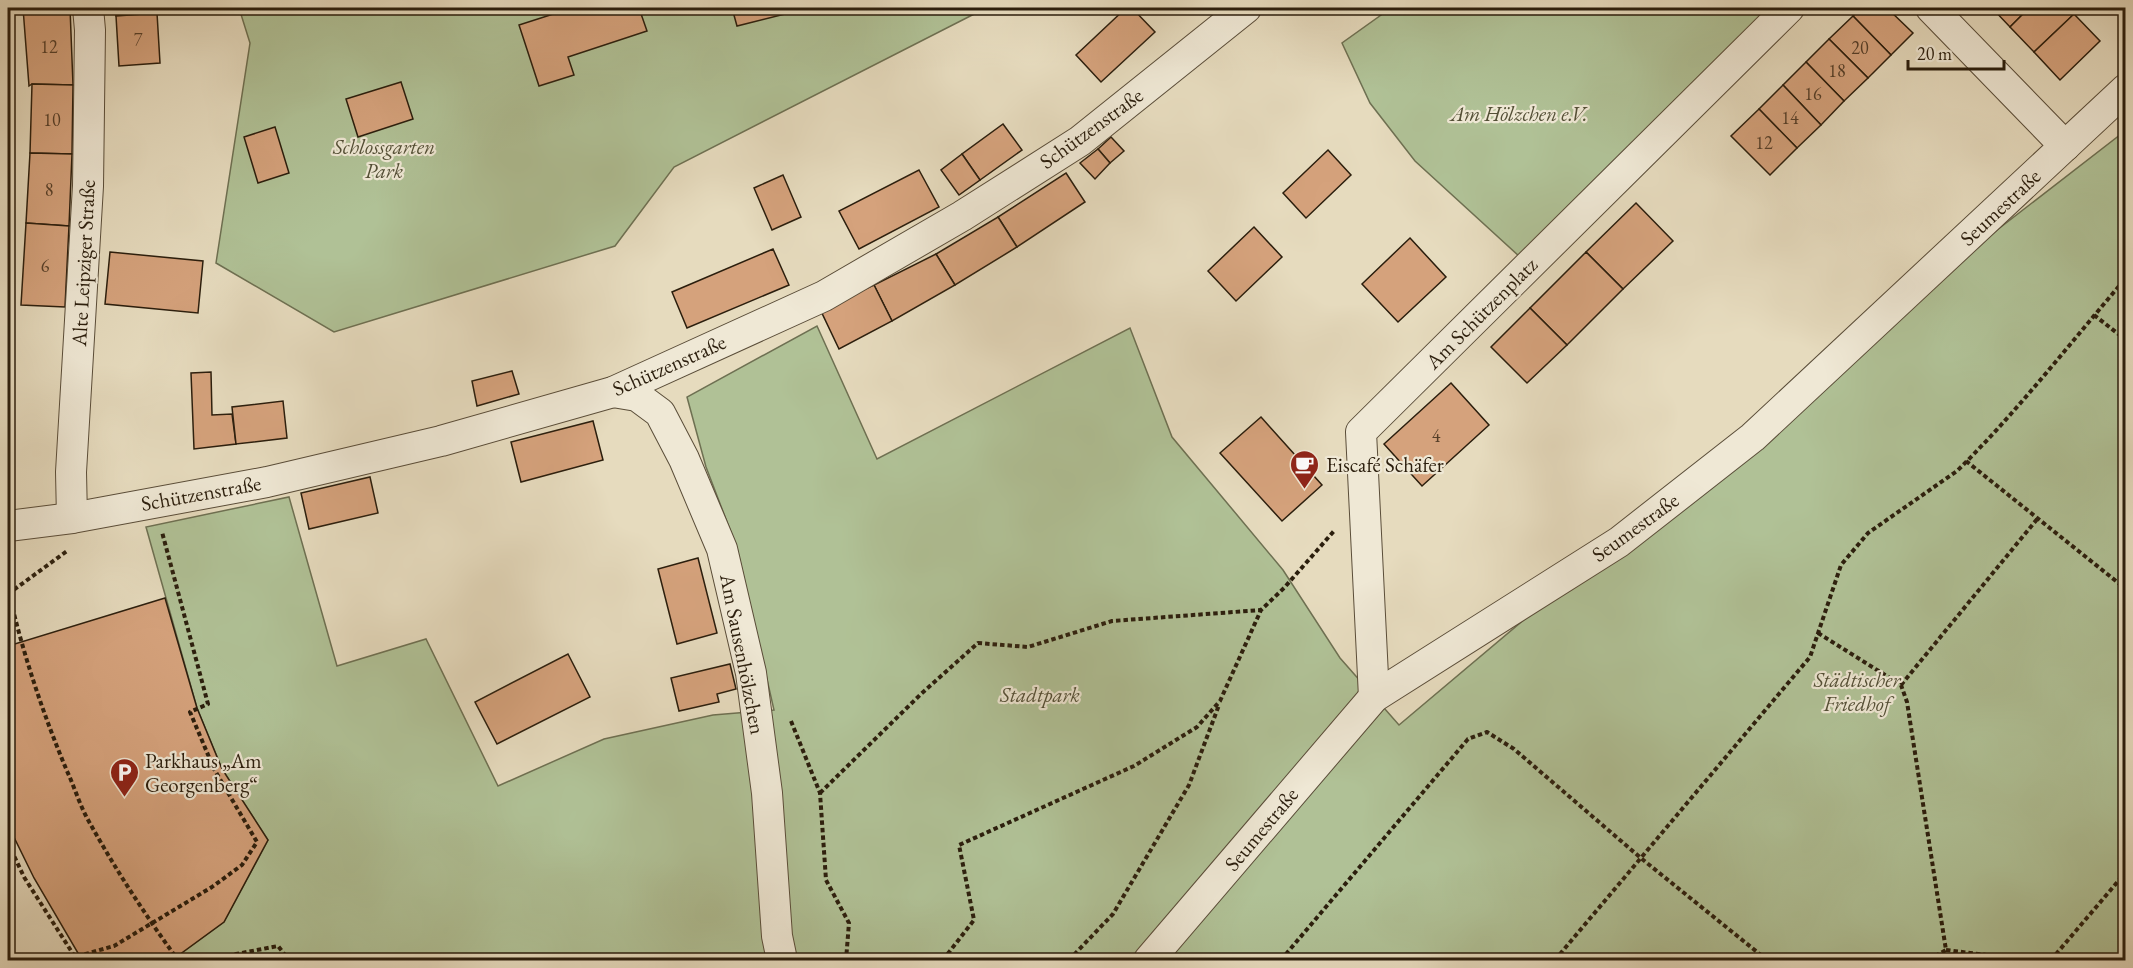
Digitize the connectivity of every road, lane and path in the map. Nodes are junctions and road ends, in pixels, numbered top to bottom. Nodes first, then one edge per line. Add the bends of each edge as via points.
1 (88, 8) edge
2 (1246, 8) edge
3 (1789, 8) edge
4 (1931, 8) edge
5 (2126, 89) edge
6 (2065, 146) junction
7 (2126, 278) edge
8 (2094, 315) junction
9 (2126, 340) edge
10 (613, 392) junction
11 (1966, 461) junction
12 (1363, 498) junction
13 (154, 501) junction
14 (72, 518) junction
15 (2038, 518) junction
16 (8, 526) edge
17 (2126, 589) edge
18 (8, 593) edge
19 (2126, 609) edge
20 (1261, 610) junction
21 (1818, 633) junction
22 (2126, 634) edge
23 (1901, 685) junction
24 (1374, 697) junction
25 (1220, 701) junction
26 (820, 793) dead end
27 (8, 843) edge
28 (1642, 859) junction
29 (2126, 873) edge
30 (152, 924) junction
31 (1946, 950) junction
32 (178, 960) edge
33 (220, 960) edge
34 (290, 960) edge
35 (307, 960) edge
36 (358, 960) edge
37 (782, 960) edge
38 (943, 960) edge
39 (1069, 960) edge
40 (1149, 960) edge
41 (1281, 960) edge
42 (1555, 960) edge
43 (1767, 960) edge
44 (1929, 960) edge
45 (2027, 960) edge
46 (2051, 960) edge

1 - 14 street, Alte Leipziger Straße via 88,186 71,472
2 - 10 street, Schützenstraße via 1080,141 962,216 824,296
3 - 12 street, Am Schützenplatz via 1361,432
4 - 6 street
5 - 6 street, Seumestraße
6 - 24 street, Seumestraße via 1753,437 1619,542
7 - 8 path
8 - 9 path
8 - 11 path
10 - 13 street, Schützenstraße via 441,441 267,482
10 - 37 street, Am Sausenhölzchen via 637,396 660,413 722,549 751,673 767,793
11 - 15 path
11 - 21 path via 1868,533 1841,565
12 - 20 path
12 - 24 street, Am Schützenplatz
13 - 14 street, Schützenstraße
13 - 30 path via 208,704 190,712 214,769 257,842 242,865
14 - 16 street, Schützenstraße
14 - 18 path via 68,550
15 - 17 path
15 - 23 path
18 - 30 path via 40,698 86,815
19 - 22 path
20 - 25 path
20 - 26 path via 1112,621 1028,647 978,643
21 - 23 path
21 - 28 path via 1810,657
23 - 31 path via 1907,702
24 - 40 street, Seumestraße
25 - 38 path via 1197,727 1134,766 959,845 974,920
25 - 39 path via 1189,785 1113,914
27 - 30 path via 24,877 75,957 114,946
28 - 41 path via 1514,749 1487,732 1468,739
28 - 42 path
28 - 43 path
29 - 46 path
30 - 32 path
31 - 44 path
31 - 45 path
33 - 34 path via 278,946
35 - 36 path via 317,956

